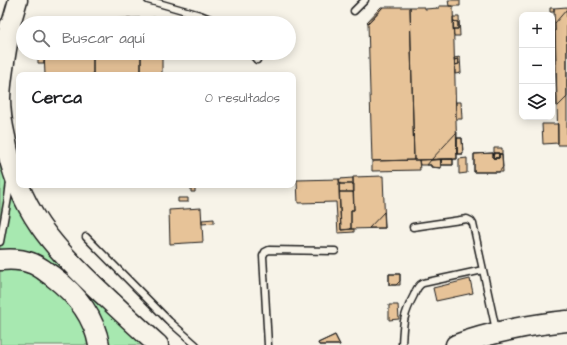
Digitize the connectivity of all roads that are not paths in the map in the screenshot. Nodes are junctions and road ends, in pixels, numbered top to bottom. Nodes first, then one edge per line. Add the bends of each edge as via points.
1 (18, 0) edge
2 (148, 0) edge
3 (365, 0) edge
4 (354, 11) dead end
5 (202, 16) edge
6 (10, 26) junction
7 (0, 58) edge
8 (11, 166) junction
9 (16, 181) edge
10 (18, 188) edge
11 (413, 227) dead end
12 (86, 237) dead end
13 (0, 242) edge
14 (335, 251) dead end
15 (0, 260) edge
16 (483, 270) junction
17 (567, 321) edge
18 (496, 334) junction
19 (99, 345) edge
20 (158, 345) edge
21 (196, 345) edge
22 (268, 345) edge
23 (402, 345) edge
24 (456, 345) edge

1 - 6 main road
2 - 5 lane
3 - 4 lane
6 - 7 main road
6 - 8 main road via 0,99
8 - 9 main road
8 - 13 lane
10 - 20 main road via 29,210 58,250
11 - 16 lane via 467,219 471,221
12 - 21 lane
14 - 22 lane via 265,252 263,256
15 - 19 main road via 31,263 63,284 88,314
16 - 18 lane
16 - 23 lane via 419,286 406,311
17 - 18 main road via 550,322
18 - 24 main road

